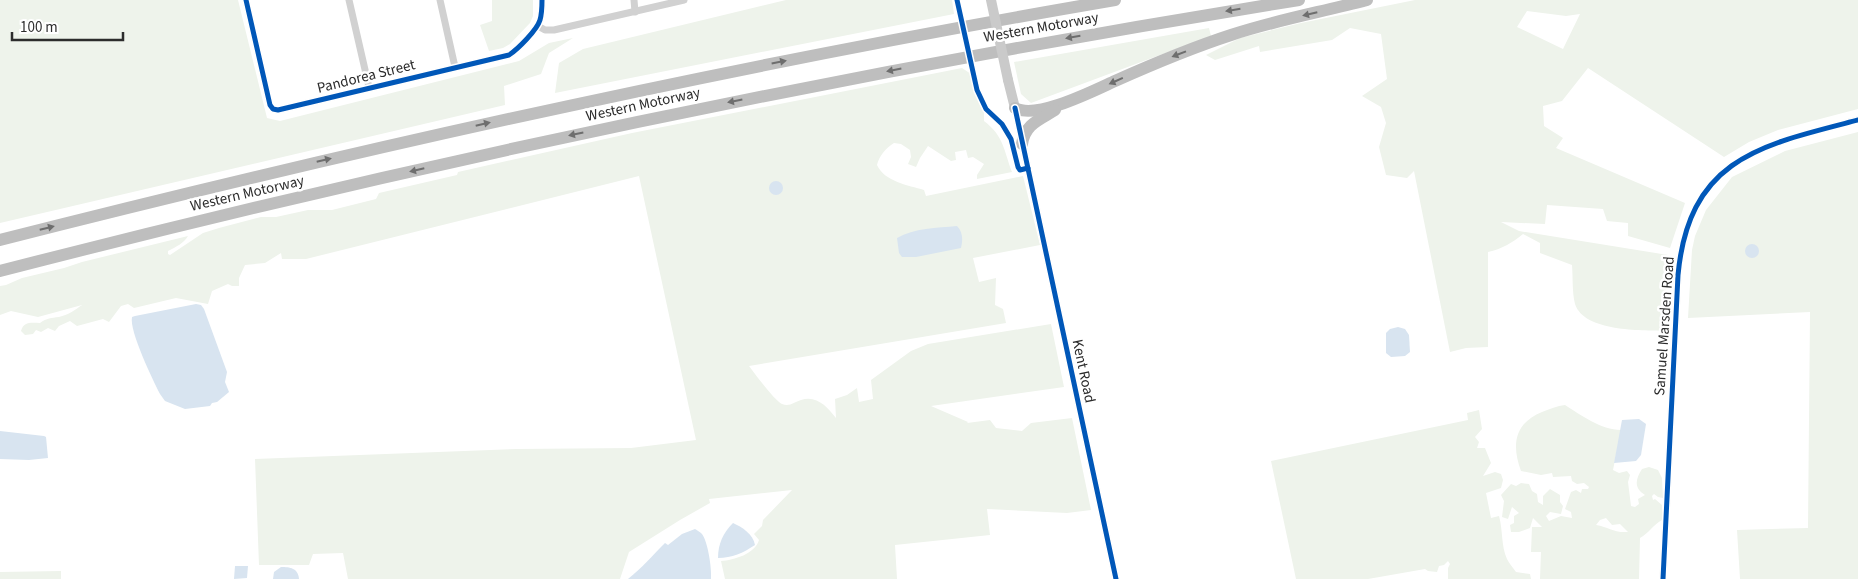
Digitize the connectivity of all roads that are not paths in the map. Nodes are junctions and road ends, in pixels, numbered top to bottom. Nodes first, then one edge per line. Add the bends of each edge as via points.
1 (246, 0) edge
2 (349, 0) edge
3 (440, 0) edge
4 (542, 0) edge
5 (634, 0) edge
6 (684, 0) edge
7 (991, 0) edge
8 (1115, 0) edge
9 (1299, 0) edge
10 (1368, 0) edge
11 (635, 12) junction
12 (538, 26) junction
13 (456, 67) junction
14 (369, 87) junction
15 (1070, 101) junction
16 (1015, 108) junction
17 (1858, 120) edge
18 (1022, 144) junction
19 (0, 240) edge
20 (0, 271) edge
21 (1116, 579) edge
22 (1663, 579) edge

1 - 14 street, Pandorea Street via 273,109
2 - 14 street
3 - 13 street
4 - 12 street
5 - 11 street
6 - 11 street
7 - 16 main road, Kent Road, bridge
19 -> 8 highway, Western Motorway via 232,182 516,117 849,48
9 -> 20 highway, Western Motorway via 942,60 664,116 273,203
10 -> 15 highway via 1231,35 1160,61
11 - 12 street via 554,30
12 - 13 street, Pandorea Street via 509,55
13 - 14 street, Pandorea Street
15 - 16 highway via 1029,112
15 - 18 highway via 1028,127
16 - 18 street, Kent Road
17 - 22 street, Samuel Marsden Road via 1791,137 1743,157 1717,178 1694,211 1682,247 1678,275
18 - 21 street, Kent Road

